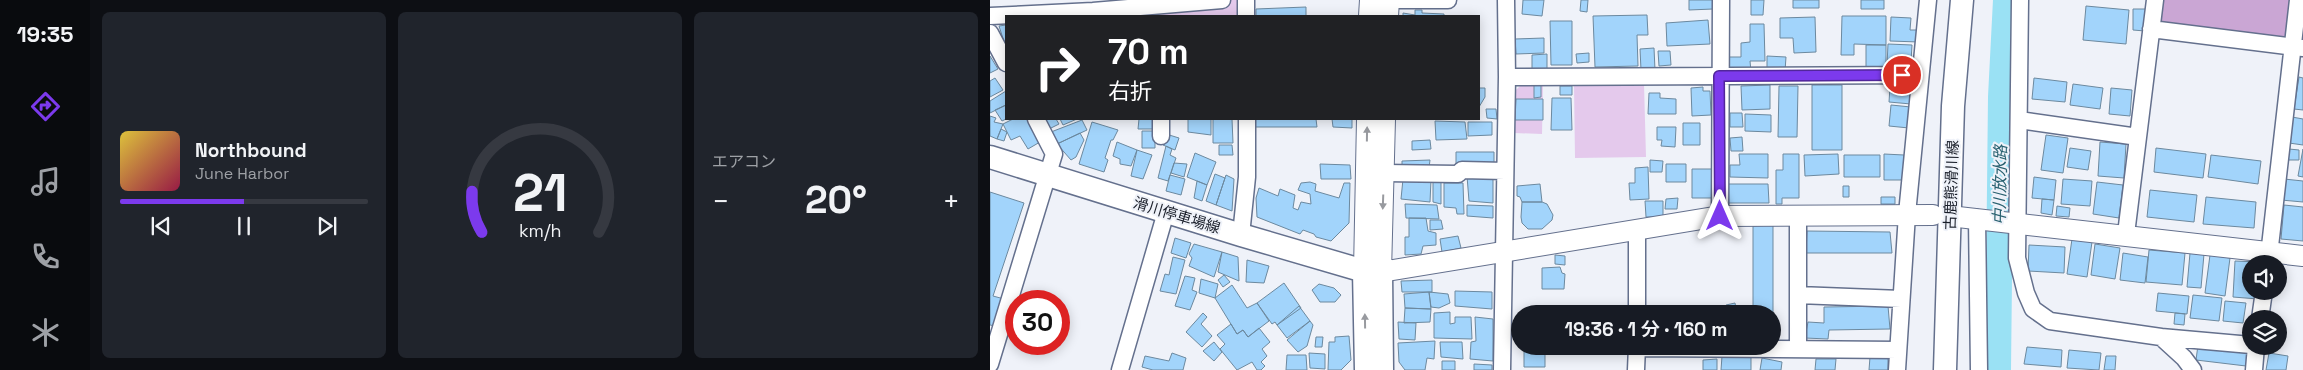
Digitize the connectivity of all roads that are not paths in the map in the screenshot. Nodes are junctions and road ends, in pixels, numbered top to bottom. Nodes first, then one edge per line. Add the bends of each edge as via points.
1 (1222, 0) edge
2 (1246, 0) edge
3 (1448, 0) edge
4 (1506, 0) edge
5 (1721, 0) edge
6 (1928, 0) edge
7 (1962, 0) edge
8 (2020, 0) edge
9 (2155, 0) edge
10 (2298, 0) edge
11 (1382, 4) edge
12 (1094, 14) edge
13 (1042, 15) edge
14 (1246, 15) edge
15 (1371, 15) edge
16 (990, 16) edge
17 (1005, 16) edge
18 (2151, 30) junction
19 (990, 33) edge
20 (2298, 47) edge
21 (1005, 62) edge
22 (1920, 75) junction
23 (1719, 76) junction
24 (1508, 77) junction
25 (1037, 120) edge
26 (1161, 120) edge
27 (1247, 120) edge
28 (1367, 120) edge
29 (1386, 120) edge
30 (2018, 120) junction
31 (1161, 136) dead end
32 (2138, 138) junction
33 (990, 158) edge
34 (1505, 171) junction
35 (1384, 173) junction
36 (1049, 175) junction
37 (1166, 212) junction
38 (1907, 214) junction
39 (1798, 215) junction
40 (1720, 216) junction
41 (1933, 216) dead end
42 (1974, 218) joint
43 (2015, 222) junction
44 (1637, 229) junction
45 (2126, 234) junction
46 (1242, 235) junction
47 (1503, 253) junction
48 (2251, 255) edge
49 (2269, 255) edge
50 (2303, 256) edge
51 (2287, 257) edge
52 (1373, 271) junction
53 (1798, 295) junction
54 (1901, 299) junction
55 (1637, 305) edge
56 (2161, 337) junction
57 (2242, 344) edge
58 (1781, 349) edge
59 (1798, 349) junction
60 (1898, 350) junction
61 (1637, 355) edge
62 (2255, 355) edge
63 (990, 364) edge
64 (1120, 370) edge
65 (1366, 370) edge
66 (1382, 370) edge
67 (1502, 370) edge
68 (1636, 370) edge
69 (1897, 370) edge
70 (1946, 370) edge
71 (1979, 370) edge
72 (2193, 370) edge
73 (2254, 370) edge

1 - 12 street
2 - 14 street
3 - 11 street
4 - 24 street
5 - 23 street
6 - 22 street
7 - 70 main road, 古鹿熊滑川線 via 1953,106
8 - 30 street
9 - 18 street
10 - 20 street
11 - 15 street
12 - 13 street
16 - 17 street
18 - 20 street
18 - 32 street
19 - 21 street
20 - 49 street
22 - 23 street
22 - 38 street
23 - 24 street
23 - 40 street
24 - 34 street
25 - 36 street via 1054,154
26 - 31 street
27 - 46 street
52 -> 28 street
29 - 35 street
30 - 32 street
30 - 43 street
32 - 45 street
33 - 36 main road, 滑川停車場線
34 - 35 street
34 - 47 street
35 -> 52 street
36 - 37 main road, 滑川停車場線
36 - 63 street
37 - 46 main road, 滑川停車場線
37 - 64 street
38 - 39 street
38 - 41 street
38 - 54 street
39 - 40 street
39 - 53 street
40 - 44 street
42 - 43 street
42 - 71 street
43 - 45 street
43 - 56 street via 2016,258 2033,308 2050,320
44 - 47 street
44 - 55 street
45 - 48 street
46 - 52 main road, 滑川停車場線
47 - 52 street
47 - 67 street
50 - 51 street
65 -> 52 main road
52 - 66 main road
53 - 54 street
53 - 59 street
54 - 60 street
56 - 57 street
56 - 72 street
58 - 59 street
59 - 60 street
60 - 69 street
61 - 68 street
62 - 73 street

